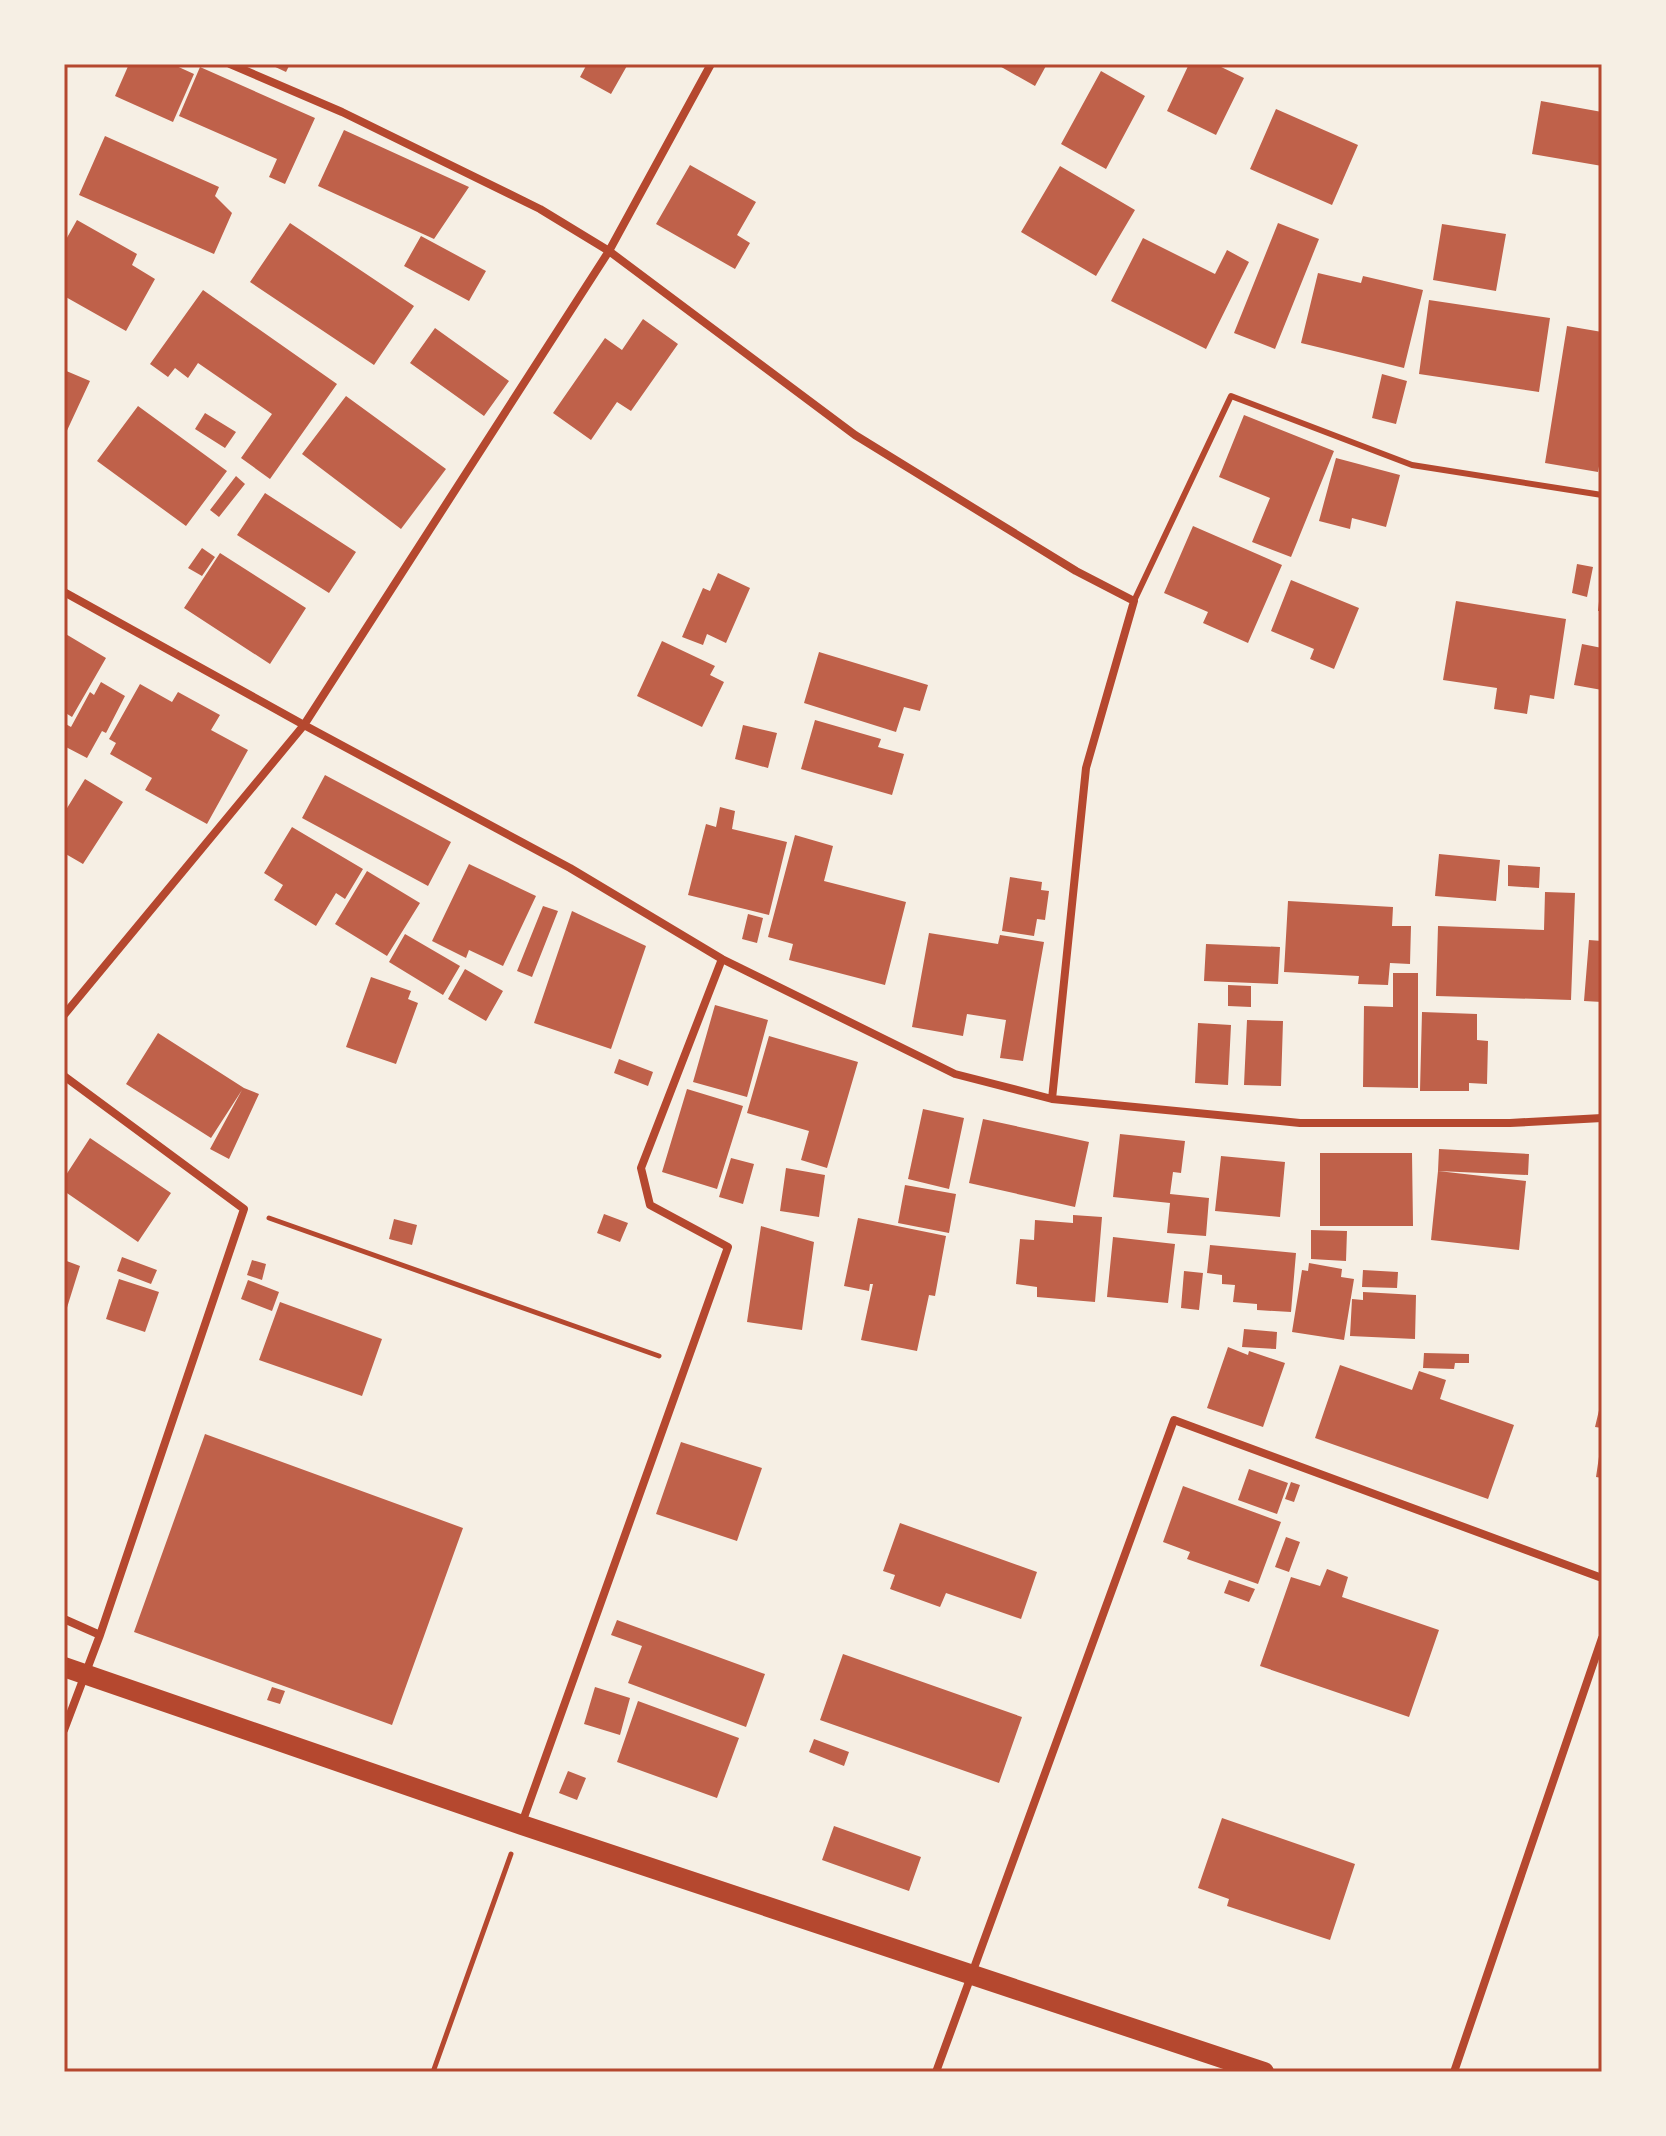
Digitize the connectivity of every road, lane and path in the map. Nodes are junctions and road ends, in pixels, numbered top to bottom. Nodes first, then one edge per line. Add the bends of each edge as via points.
1 (230, 64) edge
2 (711, 64) edge
3 (609, 251) junction
4 (1602, 495) edge
5 (64, 592) edge
6 (1134, 601) junction
7 (304, 725) junction
8 (722, 959) junction
9 (64, 1015) edge
10 (64, 1076) edge
11 (1052, 1099) junction
12 (1602, 1118) edge
13 (244, 1209) junction
14 (687, 1365) junction
15 (1602, 1578) edge
16 (64, 1619) edge
17 (100, 1635) junction
18 (1602, 1638) edge
19 (64, 1667) edge
20 (84, 1674) junction
21 (64, 1730) edge
22 (522, 1825) junction
23 (969, 1975) junction
24 (433, 2072) edge
25 (936, 2072) edge
26 (1264, 2072) edge
27 (1454, 2072) edge

1 - 3 street via 540,209
2 - 3 street
3 - 6 street via 855,435
3 - 7 street
4 - 6 lane via 1412,465 1231,396
5 - 7 street
6 - 11 street via 1086,768
7 - 8 street via 570,868
7 - 9 street
8 - 11 street via 955,1074
8 - 14 street via 641,1168 650,1205 728,1247
10 - 13 street
11 - 12 street via 1300,1123
13 - 14 path
13 - 17 street
14 - 22 street
15 - 23 street via 1174,1420
16 - 17 street
17 - 20 street
18 - 27 street
19 - 20 main road
20 - 21 street
20 - 22 main road
22 - 23 main road
22 - 24 path
23 - 25 street
23 - 26 main road

